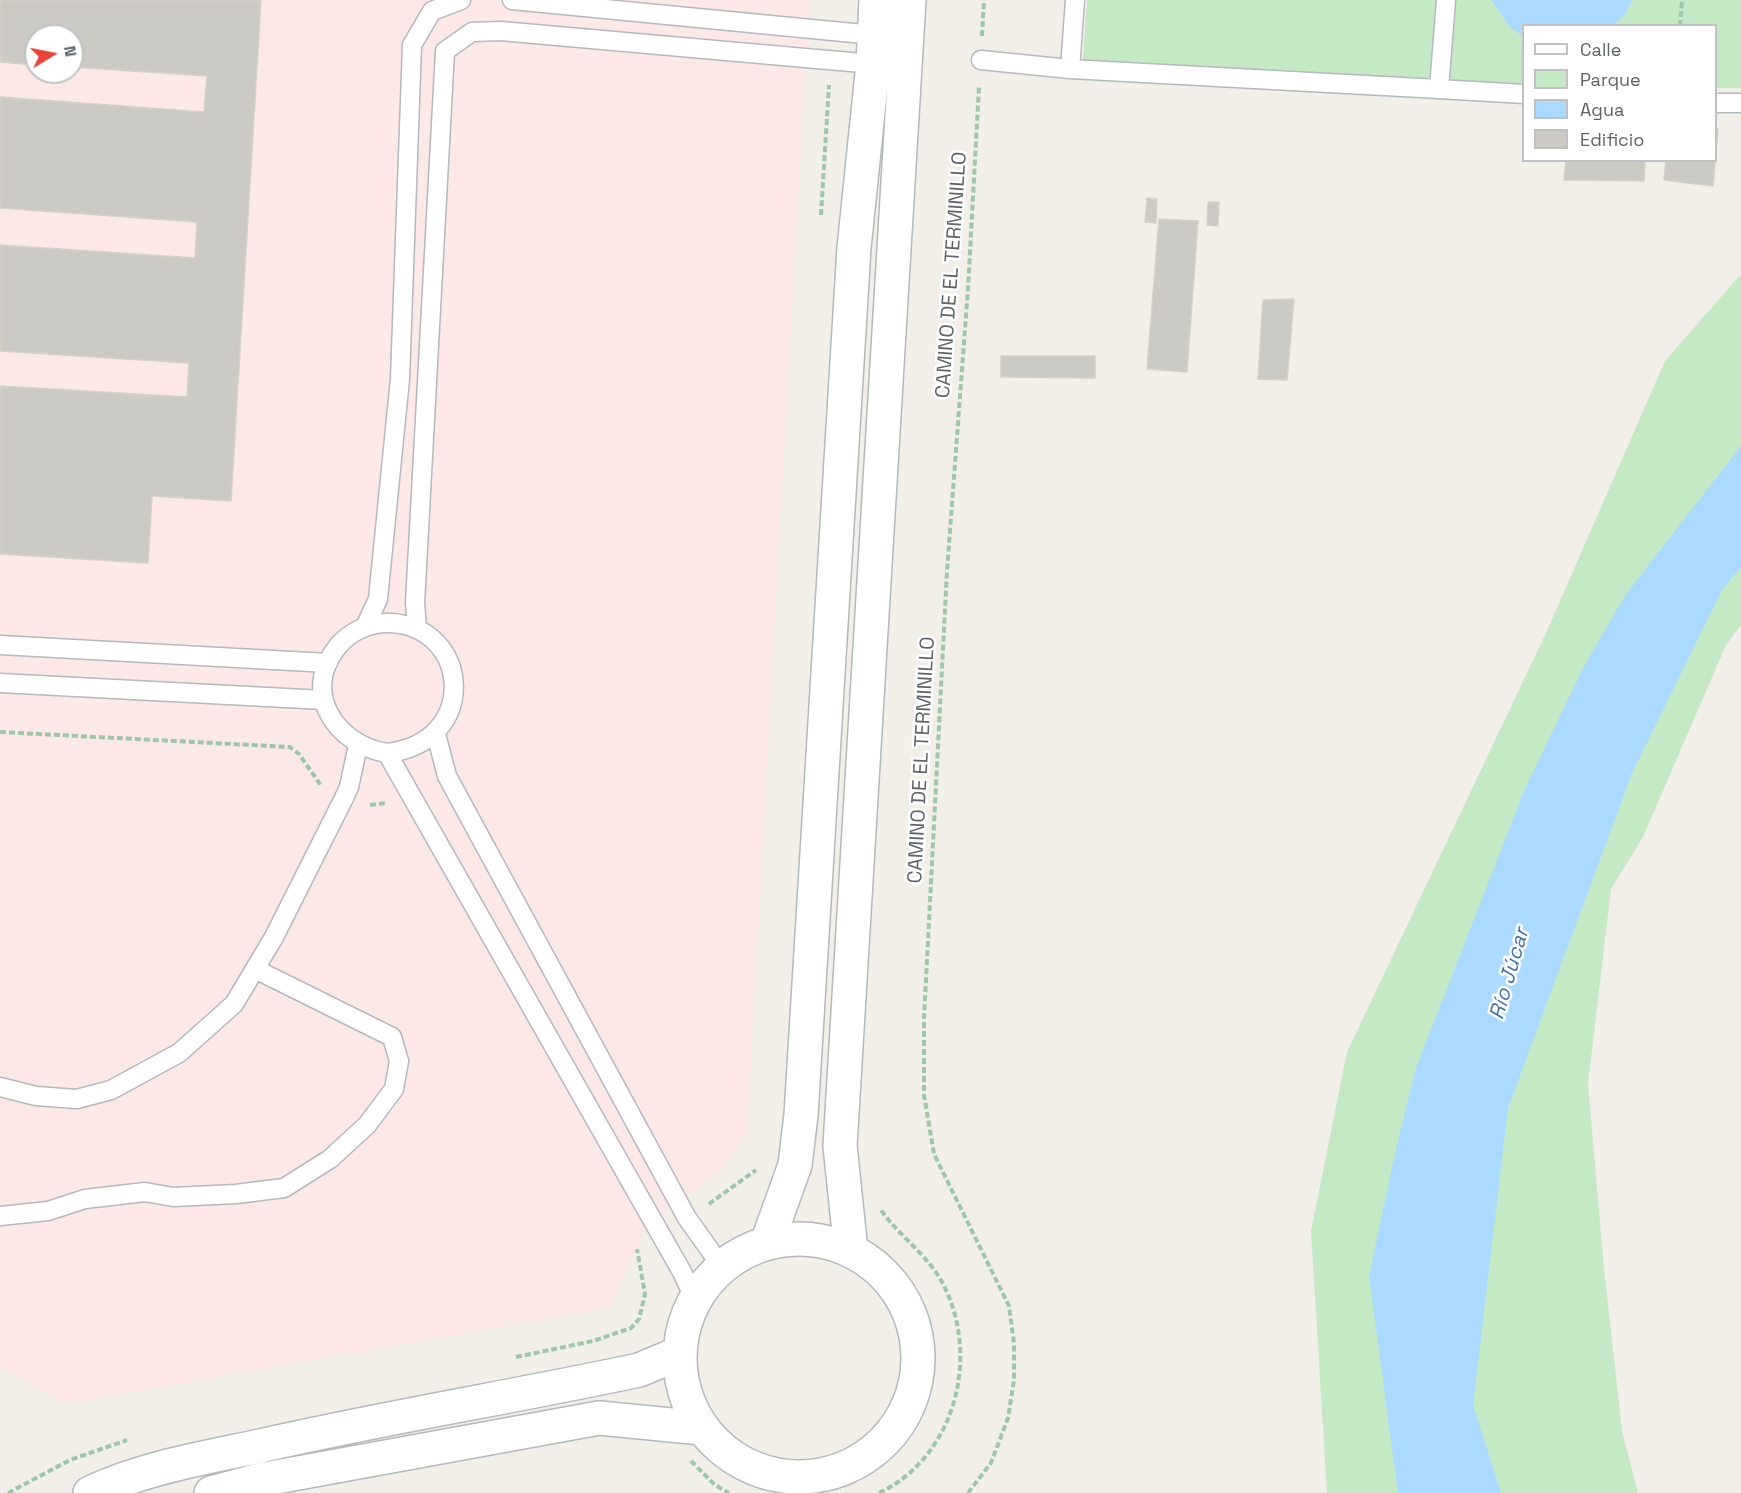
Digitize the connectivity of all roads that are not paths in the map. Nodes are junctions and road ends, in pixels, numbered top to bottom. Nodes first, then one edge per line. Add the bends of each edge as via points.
1 (461, 0) edge
2 (512, 0) edge
3 (876, 0) edge
4 (909, 0) edge
5 (1075, 0) edge
6 (1446, 0) edge
7 (874, 50) junction
8 (981, 60) road end
9 (1070, 69) junction
10 (1439, 89) junction
11 (1522, 94) edge
12 (1717, 103) edge
13 (1741, 104) edge
14 (365, 627) junction
15 (417, 628) junction
16 (0, 645) edge
17 (328, 663) junction
18 (0, 682) edge
19 (324, 700) junction
20 (436, 734) junction
21 (358, 745) junction
22 (387, 753) junction
23 (255, 969) junction
24 (0, 1087) edge
25 (0, 1216) edge
26 (767, 1243) junction
27 (850, 1251) junction
28 (722, 1267) junction
29 (695, 1299) junction
30 (680, 1353) junction
31 (702, 1428) junction
32 (90, 1493) edge
33 (211, 1493) edge

1 - 14 lane via 432,11 412,45 400,379 378,599
2 - 7 lane
3 - 7 street
4 - 27 street via 840,1146
5 - 9 lane
6 - 10 lane
7 - 15 lane via 830,60 501,31 472,32 446,51 415,603
7 - 26 street via 854,248 801,1115 795,1165
8 - 9 lane
9 - 10 lane
10 - 11 lane
12 - 13 lane
14 - 15 lane via 382,622
14 - 17 lane via 349,635
15 - 20 lane via 432,638 451,668 452,703
16 - 17 lane
17 - 19 lane
18 - 19 lane
19 - 21 lane via 340,731
20 - 22 lane via 421,745
20 - 28 lane via 447,776 687,1218
21 - 22 lane
21 - 23 lane via 349,787
22 - 29 lane
23 - 24 lane via 234,1004 179,1053 111,1090 77,1099 36,1096
23 - 25 lane via 392,1037 399,1061 394,1089 367,1125 330,1159 284,1188 173,1197 145,1192 85,1198 48,1211
26 - 27 street via 803,1239 828,1242
26 - 28 street via 743,1252
27 - 31 street via 866,1259 891,1283 914,1329 916,1381 896,1428 871,1454 856,1463 825,1475 790,1478 741,1463
28 - 29 street
29 - 30 street via 682,1331
30 - 31 street via 682,1385
30 - 32 street via 639,1370 368,1421 161,1468 117,1480
31 - 33 street via 599,1418 260,1480

